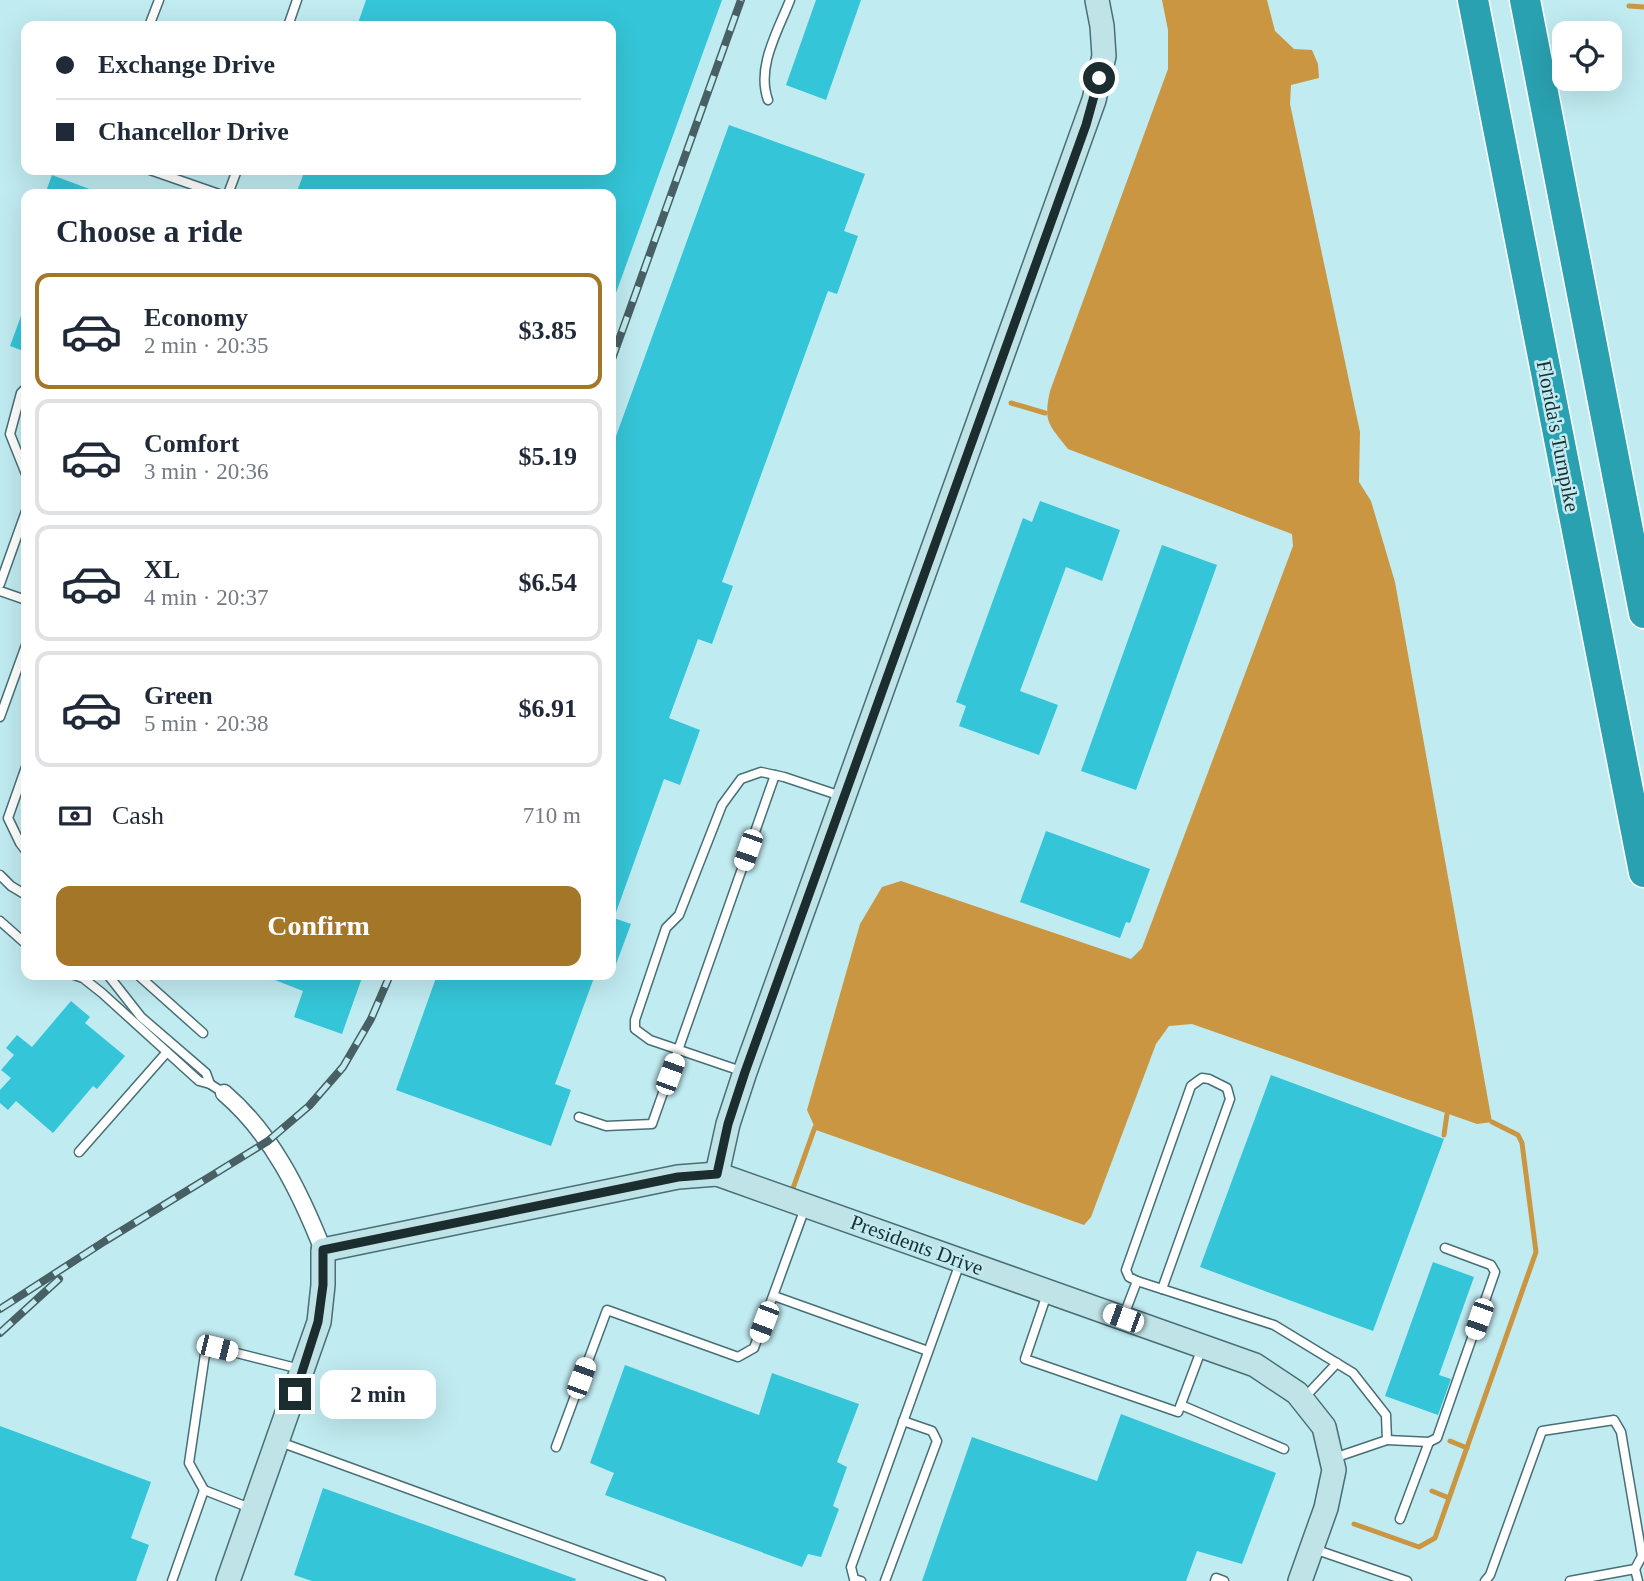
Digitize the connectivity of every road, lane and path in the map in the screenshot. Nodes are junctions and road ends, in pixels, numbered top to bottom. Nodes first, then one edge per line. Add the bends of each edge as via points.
1 (159, 0) edge
2 (297, 0) edge
3 (790, 0) edge
4 (1097, 0) edge
5 (1473, 0) edge
6 (1525, 0) edge
7 (151, 21) edge
8 (290, 21) edge
9 (768, 100) dead end
10 (164, 175) edge
11 (205, 189) edge
12 (21, 393) edge
13 (21, 462) edge
14 (21, 525) edge
15 (0, 584) edge
16 (0, 591) edge
17 (21, 598) edge
18 (1644, 613) edge
19 (21, 659) edge
20 (0, 717) edge
21 (775, 775) junction
22 (21, 781) edge
23 (844, 797) junction
24 (21, 844) edge
25 (1644, 872) edge
26 (0, 875) edge
27 (21, 892) edge
28 (0, 920) edge
29 (21, 939) edge
30 (82, 980) edge
31 (112, 980) edge
32 (144, 980) edge
33 (203, 1033) dead end
34 (679, 1049) junction
35 (167, 1052) junction
36 (745, 1072) junction
37 (210, 1084) junction
38 (224, 1093) joint
39 (579, 1117) dead end
40 (79, 1152) dead end
41 (717, 1174) junction
42 (806, 1205) junction
43 (1446, 1248) dead end
44 (323, 1250) junction
45 (961, 1261) junction
46 (1137, 1281) junction
47 (1162, 1289) junction
48 (1048, 1292) junction
49 (774, 1296) junction
50 (1123, 1318) junction
51 (1203, 1347) junction
52 (928, 1351) junction
53 (1337, 1363) junction
54 (303, 1370) junction
55 (1302, 1400) junction
56 (1181, 1405) junction
57 (903, 1421) junction
58 (1387, 1440) junction
59 (277, 1441) junction
60 (1429, 1442) junction
61 (556, 1447) dead end
62 (1284, 1449) dead end
63 (1332, 1459) junction
64 (204, 1490) junction
65 (253, 1509) junction
66 (1400, 1519) dead end
67 (1312, 1548) junction
68 (1635, 1569) junction
69 (172, 1581) edge
70 (228, 1581) edge
71 (661, 1581) edge
72 (861, 1581) edge
73 (885, 1581) edge
74 (1215, 1581) edge
75 (1224, 1581) edge
76 (1300, 1581) edge
77 (1407, 1581) edge
78 (1485, 1581) edge
79 (1570, 1581) edge
80 (1637, 1581) edge

1 - 7 lane
2 - 8 lane
3 - 9 lane via 764,72
4 - 23 street via 1104,57 1094,100
5 - 25 highway, Florida's Turnpike
6 - 18 highway
10 - 11 lane
12 - 13 lane via 10,434
14 - 15 lane
16 - 17 lane
19 - 20 lane
21 - 23 lane
21 - 34 lane
21 - 34 lane via 761,772 741,779 722,805 679,915 666,928 635,1029 650,1040
22 - 24 lane via 8,818
23 - 36 street
26 - 27 lane
28 - 29 lane
30 - 35 lane
31 - 37 lane via 141,1017 206,1073
32 - 33 lane
34 - 36 lane
34 - 39 lane via 652,1124 607,1126
35 - 37 lane via 199,1081
35 - 40 lane
36 - 41 street
37 - 38 lane
38 - 44 street via 268,1141 305,1205
41 - 42 street, Presidents Drive
41 - 44 street, Presidents Drive via 678,1177
42 - 45 street, Presidents Drive
42 - 49 lane
43 - 60 lane via 1491,1265 1495,1272 1437,1438
44 - 54 street via 318,1322
45 - 48 street, Presidents Drive
45 - 52 lane
46 - 47 lane
46 - 47 lane via 1126,1270 1191,1086 1209,1079 1227,1088 1230,1099
46 - 50 lane
47 - 53 lane via 1274,1325
48 - 50 street, Presidents Drive
48 - 56 lane via 1025,1359 1178,1412
49 - 52 lane
49 - 61 lane via 754,1348 738,1357 607,1310
50 - 51 street, Presidents Drive
51 - 55 street, Presidents Drive via 1255,1365
51 - 56 lane
52 - 57 lane
53 - 55 lane
53 - 58 lane via 1353,1373 1386,1415
54 - 59 street
54 - 64 lane via 217,1348 205,1354 189,1463
55 - 63 street, Presidents Drive via 1324,1427
56 - 62 lane
57 - 72 lane via 851,1567 854,1578
57 - 73 lane via 932,1431 937,1441
58 - 60 lane
58 - 63 lane
59 - 65 street
59 - 71 lane
60 - 66 lane
63 - 67 street, Presidents Drive via 1335,1469
64 - 65 lane
64 - 69 lane
65 - 70 street
67 - 76 street, Presidents Drive
67 - 77 lane
68 - 78 lane via 1642,1556 1621,1432 1614,1420 1542,1431
68 - 79 lane
68 - 80 lane
74 - 75 lane

